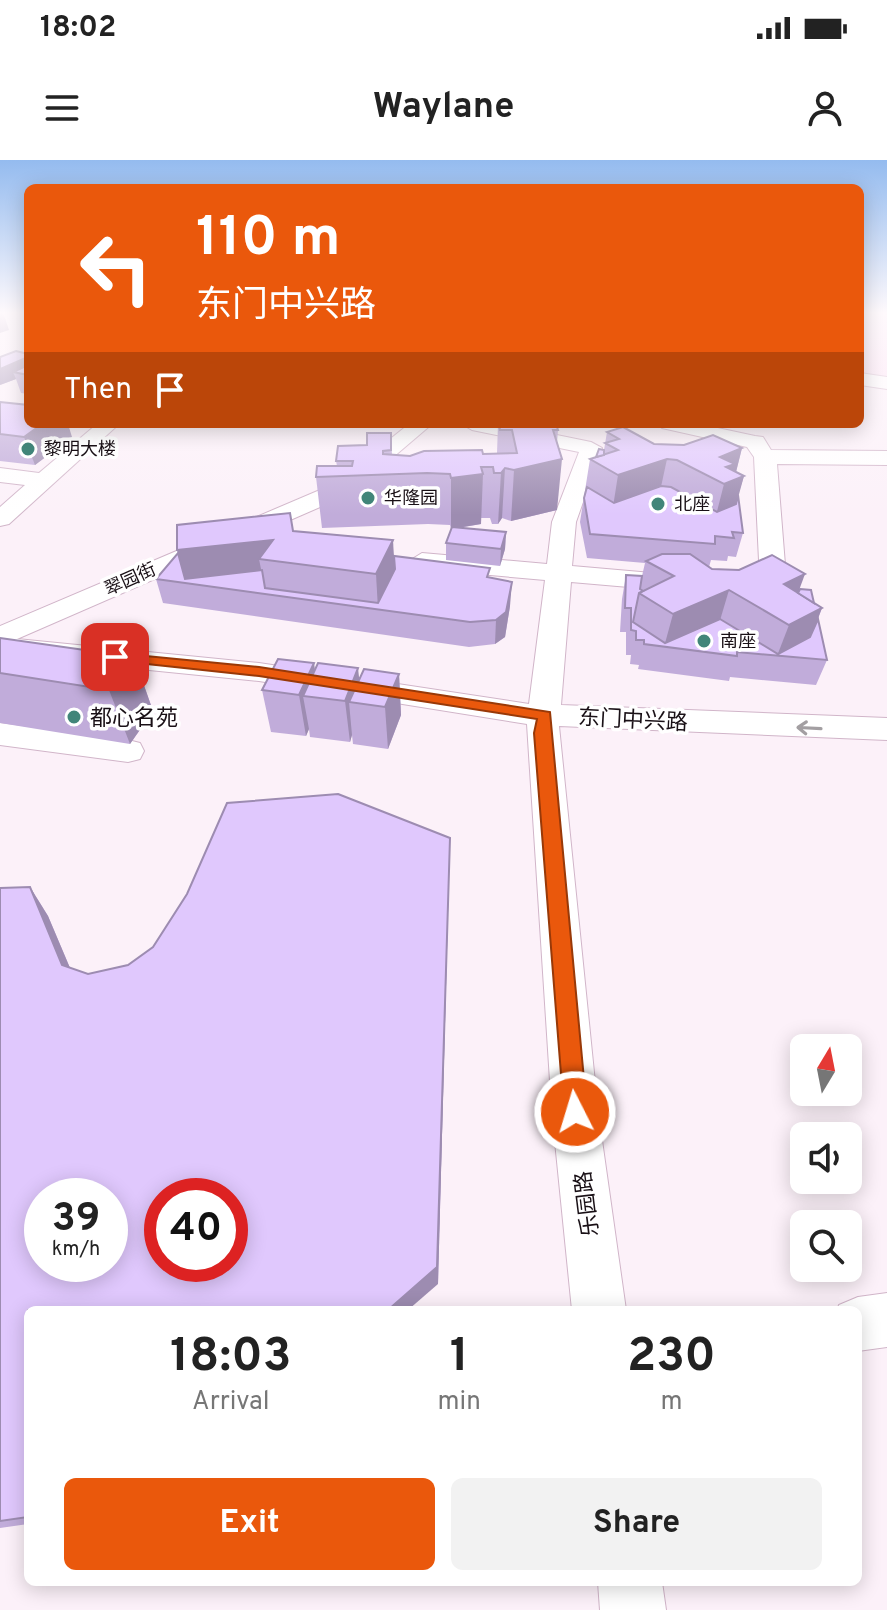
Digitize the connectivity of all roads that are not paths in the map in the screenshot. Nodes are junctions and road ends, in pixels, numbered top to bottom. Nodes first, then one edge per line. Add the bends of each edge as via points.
1 (864, 380) edge
2 (886, 384) edge
3 (104, 428) edge
4 (417, 428) edge
5 (492, 428) edge
6 (688, 428) edge
7 (765, 457) junction
8 (887, 458) edge
9 (0, 475) edge
10 (44, 481) junction
11 (0, 519) edge
12 (220, 540) junction
13 (282, 546) edge
14 (405, 559) edge
15 (559, 575) junction
16 (697, 585) edge
17 (728, 587) edge
18 (0, 636) edge
19 (0, 646) edge
20 (545, 715) junction
21 (887, 729) edge
22 (0, 734) edge
23 (128, 751) dead end
24 (599, 1306) edge
25 (887, 1320) edge
26 (862, 1323) edge
27 (630, 1586) edge
28 (633, 1610) edge

1 - 2 street
3 - 10 street
4 - 12 street, 翠园街 via 342,489
5 - 15 street, 乐园路 via 591,448 564,522
6 - 7 street via 755,442
7 - 8 street
7 - 17 street via 774,590
9 - 10 street
10 - 11 street
12 - 13 street
12 - 18 street, 翠园街
14 - 15 street
15 - 16 street
15 - 20 street, 乐园路
19 - 20 street, 东门中兴路 via 259,672
21 -> 20 street, 东门中兴路
20 - 24 street, 乐园路 via 542,733 573,1086
22 - 23 street
25 - 26 street
27 - 28 street

